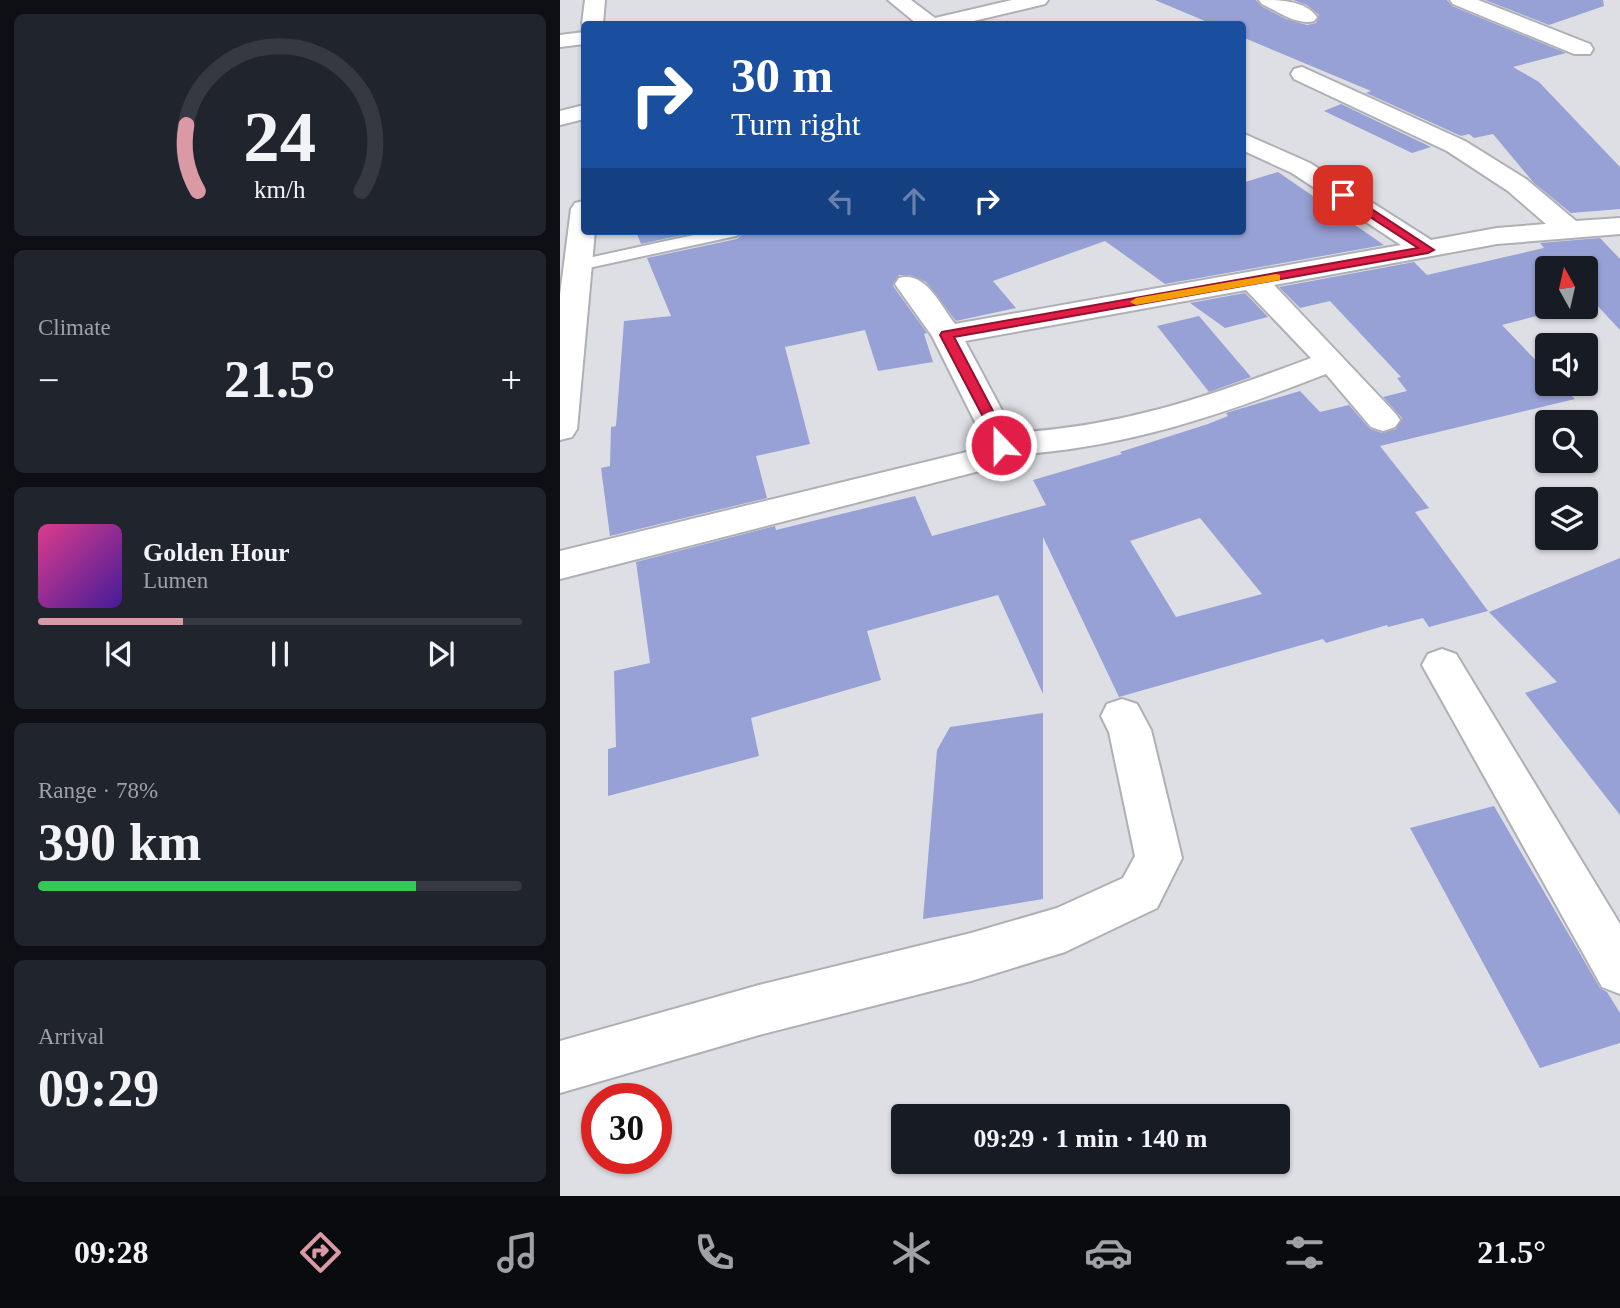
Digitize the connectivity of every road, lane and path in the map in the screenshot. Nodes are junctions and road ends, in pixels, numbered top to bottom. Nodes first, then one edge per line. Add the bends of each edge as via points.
1 (595, 0) edge
2 (898, 0) edge
3 (1038, 0) edge
4 (1269, 0) edge
5 (1460, 0) edge
6 (1307, 17) dead end
7 (593, 21) edge
8 (925, 21) edge
9 (950, 21) edge
10 (581, 38) edge
11 (560, 41) edge
12 (1582, 49) dead end
13 (1302, 74) dead end
14 (581, 113) edge
15 (560, 118) edge
16 (1246, 142) edge
17 (1620, 226) edge
18 (1570, 230) junction
19 (582, 235) edge
20 (718, 235) edge
21 (1428, 250) junction
22 (579, 265) junction
23 (1254, 281) junction
24 (909, 284) dead end
25 (947, 335) junction
26 (1331, 361) junction
27 (1383, 420) dead end
28 (560, 429) edge
29 (1001, 445) junction
30 (560, 565) edge
31 (1442, 665) dead end
32 (1122, 716) dead end
33 (1620, 970) edge
34 (560, 1067) edge

1 - 7 street
2 - 8 street
3 - 9 street
4 - 6 street
5 - 12 street
10 - 11 street
13 - 18 street via 1456,146 1517,185
14 - 15 street
16 - 21 street via 1301,168
17 - 18 street
18 - 21 street via 1497,236
19 - 22 street
20 - 22 lane
21 - 23 street
22 - 28 street
23 - 25 street
23 - 26 street
24 - 25 street
25 - 29 street
26 - 27 street
26 - 29 street via 1184,414 1110,433
29 - 30 street via 995,456
31 - 33 street
32 - 34 street via 1130,730 1159,858 1140,893 1065,929

